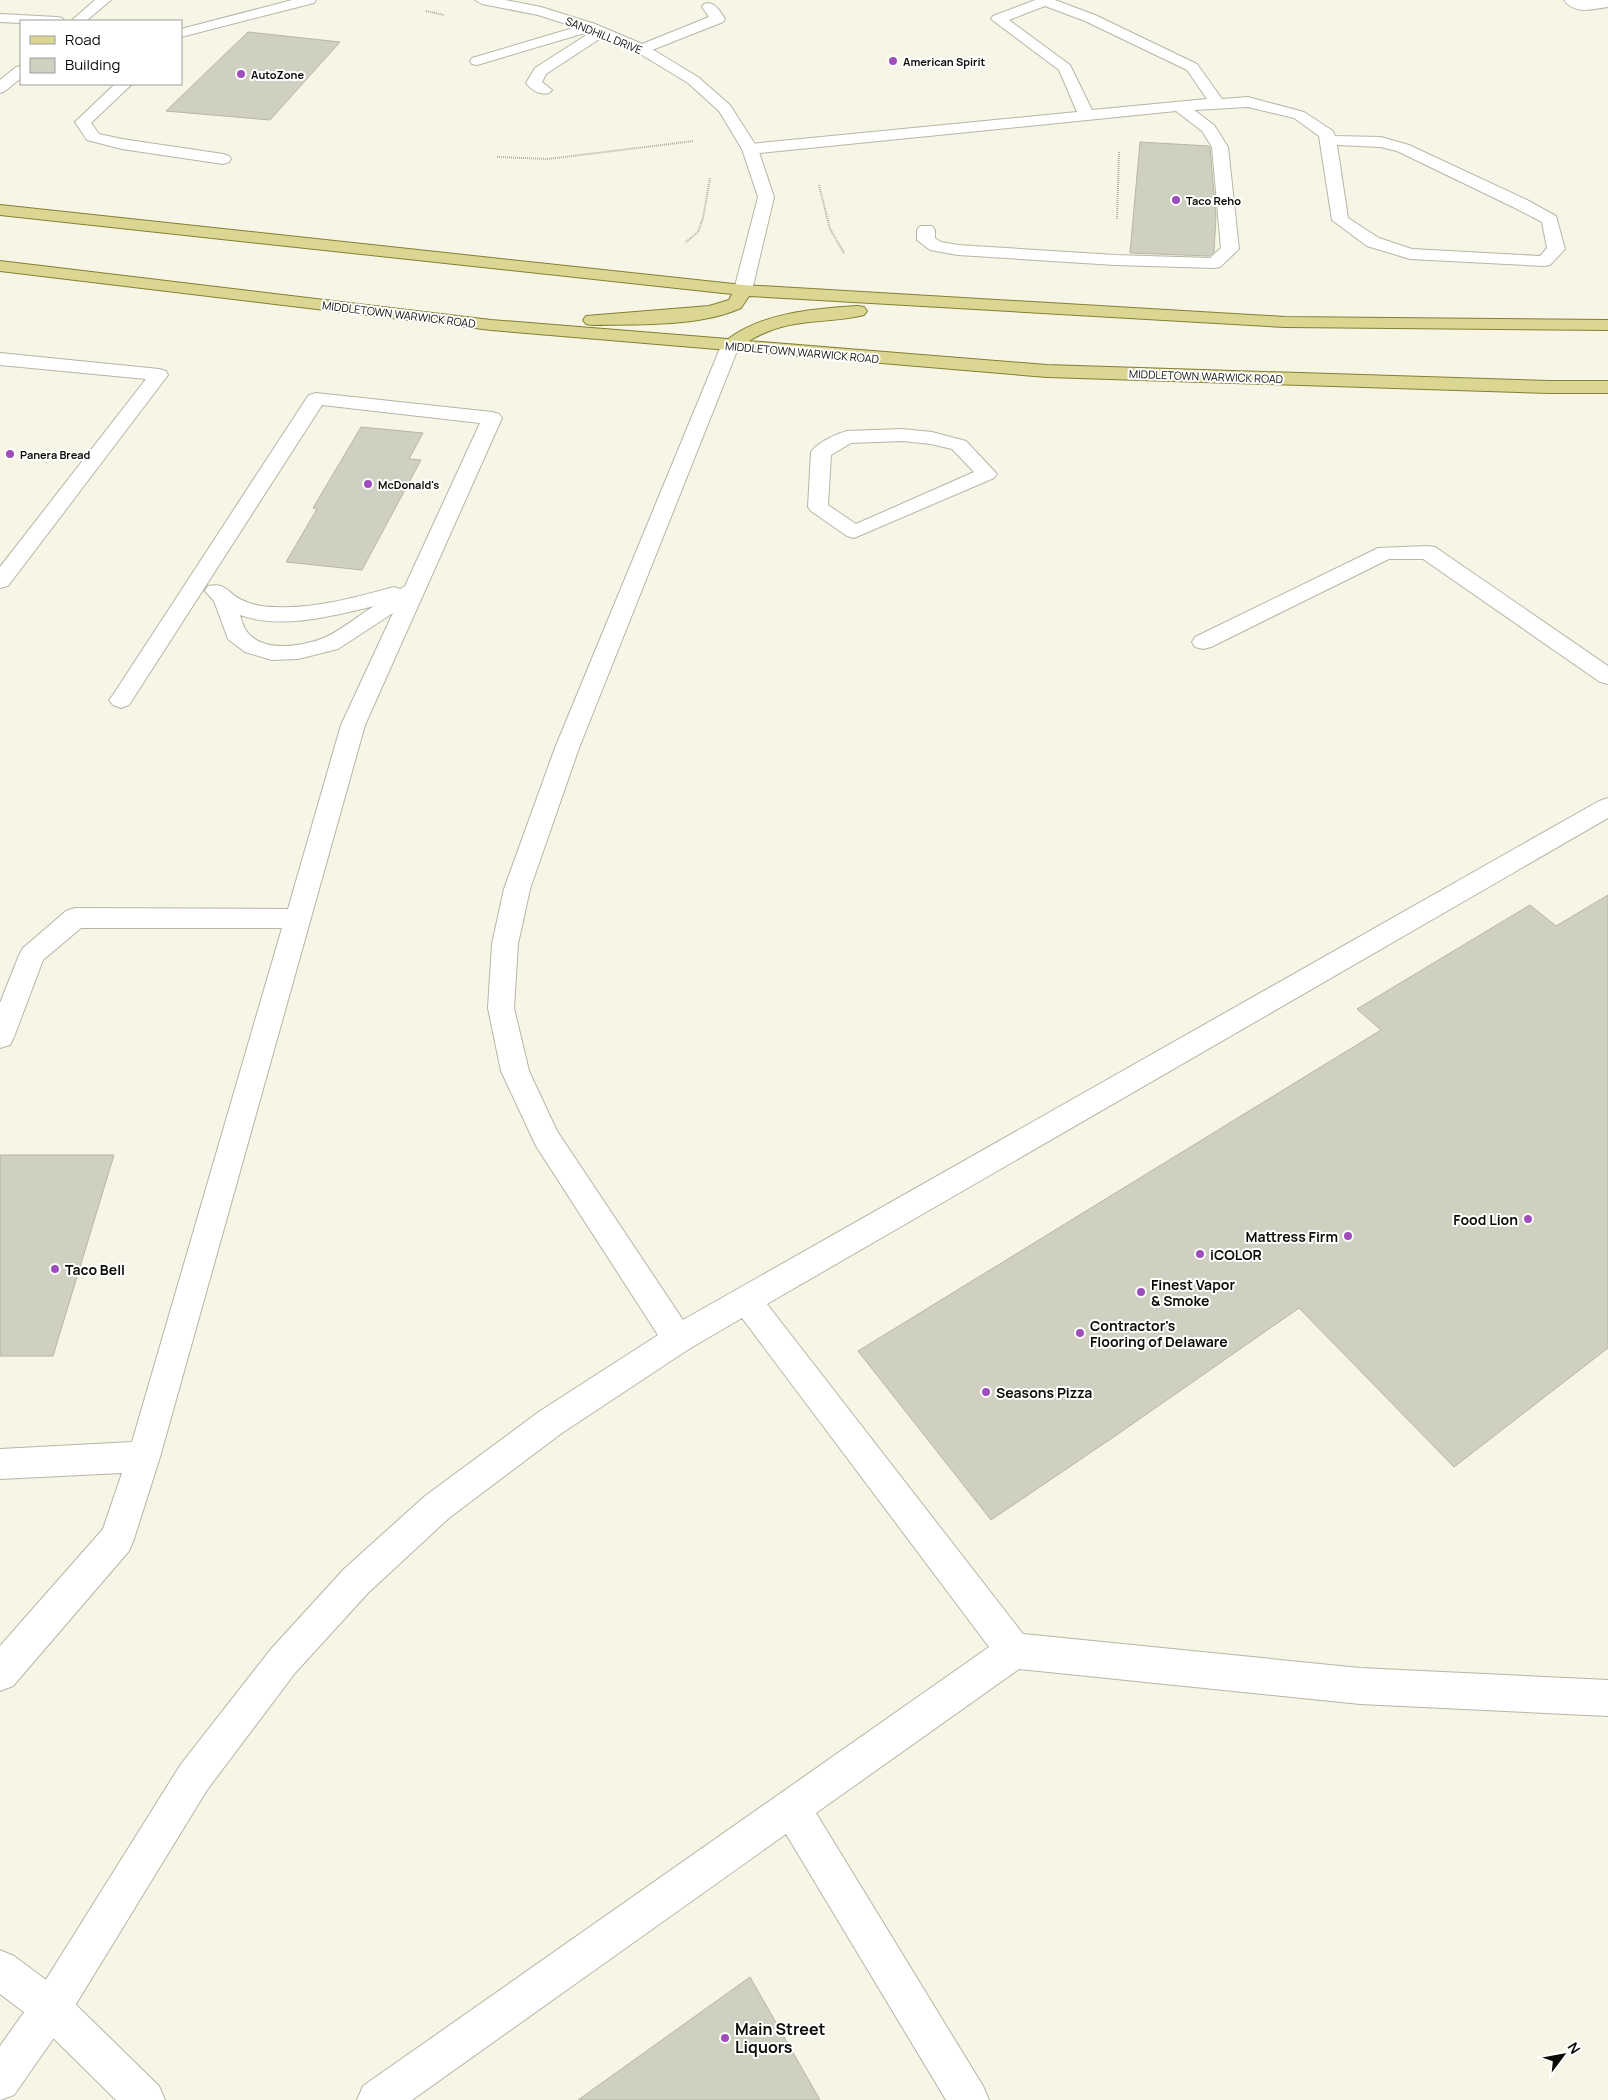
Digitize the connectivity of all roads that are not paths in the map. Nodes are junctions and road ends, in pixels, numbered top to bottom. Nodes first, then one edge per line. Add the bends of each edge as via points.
1 (104, 0) edge
2 (309, 0) edge
3 (482, 0) edge
4 (1571, 0) edge
5 (1608, 4) edge
6 (709, 7) dead end
7 (0, 18) edge
8 (38, 20) edge
9 (79, 20) edge
10 (595, 30) junction
11 (182, 33) edge
12 (642, 49) junction
13 (477, 61) dead end
14 (20, 71) edge
15 (123, 85) edge
16 (0, 88) edge
17 (544, 90) dead end
18 (1217, 103) junction
19 (1179, 106) junction
20 (1086, 115) junction
21 (1058, 118) junction
22 (942, 130) junction
23 (1058, 137) dead end
24 (1328, 140) junction
25 (938, 146) dead end
26 (750, 149) junction
27 (223, 159) dead end
28 (1, 210) edge
29 (926, 230) dead end
30 (0, 266) edge
31 (743, 290) junction
32 (953, 303) junction
33 (491, 325) junction
34 (1608, 325) edge
35 (730, 346) junction
36 (0, 359) edge
37 (1608, 387) edge
38 (818, 507) joint
39 (203, 575) junction
40 (0, 581) edge
41 (415, 589) junction
42 (224, 602) junction
43 (1203, 642) dead end
44 (1608, 677) edge
45 (121, 700) dead end
46 (1608, 807) edge
47 (298, 919) junction
48 (0, 1038) edge
49 (746, 1300) junction
50 (678, 1339) junction
51 (144, 1458) junction
52 (0, 1464) edge
53 (1014, 1651) junction
54 (0, 1673) edge
55 (1608, 1698) edge
56 (790, 1808) junction
57 (0, 1970) edge
58 (51, 2008) junction
59 (0, 2081) edge
60 (145, 2100) edge
61 (377, 2100) edge
62 (970, 2100) edge

1 - 9 street
2 - 11 street
3 - 10 street, SANDHILL DRIVE via 541,11
4 - 5 street via 1578,6
6 - 12 street via 718,19
7 - 8 street
10 - 12 street, SANDHILL DRIVE
10 - 13 street
10 - 17 street via 540,71 534,83
12 - 26 street, SANDHILL DRIVE via 693,80 725,108
14 - 16 street
15 - 27 street via 83,122 93,137
18 - 19 street
18 - 20 street via 1192,67 1090,18 1045,2 998,19 1065,68
18 - 24 street via 1248,102 1299,115 1327,134
19 - 20 street
19 - 29 street via 1208,128 1220,146 1230,250 1214,263 1115,260 1053,248 958,250 936,246 926,240
20 - 21 street
21 - 22 street
21 - 23 street
22 - 25 street
22 - 26 street
24 - 24 street via 1381,142 1403,148 1521,204 1550,220 1556,249 1544,261 1410,254 1373,242 1340,220
26 - 31 street, SANDHILL DRIVE via 766,197
28 - 31 main road
30 - 33 main road, MIDDLETOWN WARWICK ROAD
31 - 32 main road
31 - 33 main road via 735,304 684,315
32 - 34 main road via 1285,322
32 - 35 main road via 815,315 774,322 742,335
33 - 35 main road, MIDDLETOWN WARWICK ROAD
35 - 37 main road, MIDDLETOWN WARWICK ROAD via 1047,371
35 - 50 street via 567,748 517,890 505,944 501,1008 515,1070 546,1138
36 - 40 street via 159,375
38 - 38 street via 854,532 987,474 959,445 902,435 847,437 821,452
39 - 41 street via 316,399 492,418
39 - 42 street
39 - 45 street
41 - 42 street via 298,614 259,614
41 - 42 street via 330,644 298,652 272,653 253,647 236,634
41 - 47 street via 353,725
43 - 44 street via 1385,553 1428,552
46 - 49 street
47 - 48 street via 75,918 32,955
47 - 51 street
49 - 50 street
49 - 53 street
50 - 58 street via 551,1422 445,1502 356,1581 283,1661 194,1776
51 - 52 street
51 - 54 street via 117,1539
53 - 55 street via 1360,1686
53 - 56 street
56 - 61 street
56 - 62 street
57 - 58 street
58 - 59 street
58 - 60 street

